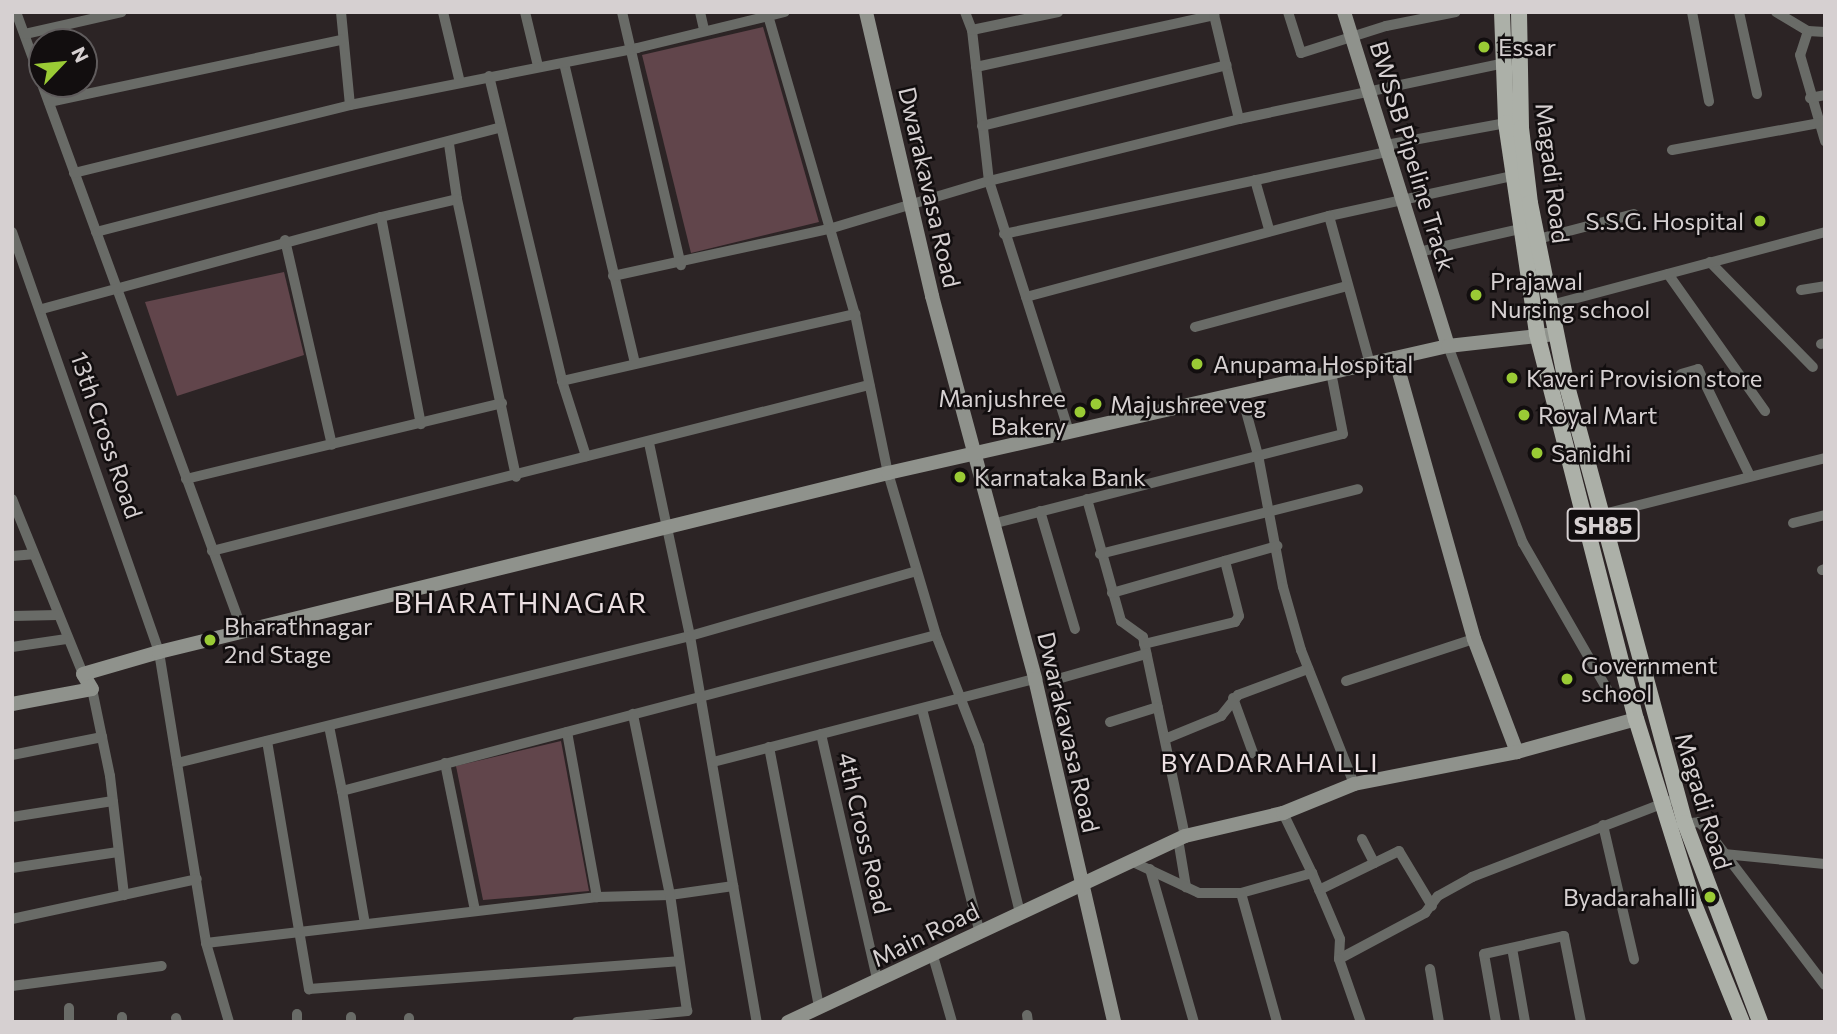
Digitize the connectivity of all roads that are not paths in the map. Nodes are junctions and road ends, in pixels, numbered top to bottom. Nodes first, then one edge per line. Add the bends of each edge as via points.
1 (16, 12) edge
2 (122, 12) edge
3 (341, 12) edge
4 (443, 12) edge
5 (525, 12) edge
6 (622, 12) edge
7 (701, 12) edge
8 (785, 12) edge
9 (866, 12) edge
10 (965, 12) edge
11 (1058, 12) edge
12 (1288, 12) edge
13 (1345, 12) edge
14 (1456, 12) edge
15 (1503, 12) edge
16 (1519, 12) edge
17 (1692, 12) edge
18 (1739, 12) edge
19 (1776, 12) edge
20 (767, 14) edge
21 (1405, 17) edge
22 (704, 29) junction
23 (972, 30) junction
24 (1808, 31) junction
25 (1825, 32) edge
26 (25, 34) junction
27 (1352, 37) junction
28 (341, 40) junction
29 (28, 43) edge
30 (630, 50) junction
31 (1504, 62) junction
32 (565, 63) junction
33 (1226, 65) junction
34 (538, 66) junction
35 (976, 67) junction
36 (489, 76) junction
37 (460, 83) junction
38 (1370, 92) junction
39 (1757, 94) dead end
40 (1825, 95) edge
41 (47, 98) edge
42 (1810, 98) junction
43 (1709, 101) dead end
44 (48, 102) junction
45 (350, 105) junction
46 (1238, 119) junction
47 (1506, 123) junction
48 (1819, 123) junction
49 (982, 126) junction
50 (501, 127) junction
51 (1825, 141) edge
52 (449, 144) junction
53 (1387, 148) junction
54 (1672, 150) dead end
55 (74, 173) junction
56 (1513, 176) junction
57 (1255, 180) junction
58 (989, 181) junction
59 (457, 199) junction
60 (1403, 200) junction
61 (910, 203) junction
62 (1634, 214) dead end
63 (1329, 216) junction
64 (381, 217) junction
65 (829, 229) junction
66 (1269, 229) junction
67 (1520, 229) junction
68 (12, 232) edge
69 (96, 232) junction
70 (1825, 232) edge
71 (1004, 234) junction
72 (1538, 239) junction
73 (285, 240) junction
74 (1419, 251) junction
75 (1710, 262) junction
76 (681, 265) junction
77 (1668, 274) junction
78 (613, 276) junction
79 (1347, 286) junction
80 (1825, 286) edge
81 (117, 290) junction
82 (1801, 290) dead end
83 (1026, 297) junction
84 (1550, 305) junction
85 (42, 309) junction
86 (855, 314) junction
87 (1195, 327) dead end
88 (1537, 334) junction
89 (1555, 334) junction
90 (1448, 346) junction
91 (1395, 358) junction
92 (1370, 363) junction
93 (635, 364) junction
94 (1812, 367) dead end
95 (1331, 372) junction
96 (1681, 374) dead end
97 (562, 381) junction
98 (869, 385) junction
99 (1241, 393) junction
100 (502, 403) junction
101 (1765, 411) dead end
102 (421, 424) junction
103 (1069, 432) junction
104 (649, 443) junction
105 (332, 445) junction
106 (978, 453) junction
107 (1258, 455) junction
108 (586, 456) junction
109 (1825, 458) edge
110 (888, 473) junction
111 (1749, 474) junction
112 (516, 477) junction
113 (186, 479) junction
114 (1358, 489) dead end
115 (12, 499) edge
116 (1087, 499) junction
117 (1270, 510) junction
118 (1040, 511) junction
119 (1601, 515) junction
120 (1825, 515) edge
121 (996, 523) junction
122 (1793, 523) dead end
123 (668, 527) junction
124 (1277, 546) junction
125 (212, 551) junction
126 (33, 554) junction
127 (1100, 554) junction
128 (12, 556) edge
129 (1225, 561) junction
130 (916, 571) junction
131 (1112, 593) junction
132 (58, 615) junction
133 (12, 617) edge
134 (1075, 629) dead end
135 (243, 632) junction
136 (936, 635) junction
137 (690, 636) junction
138 (66, 639) junction
139 (1474, 639) junction
140 (12, 647) edge
141 (1145, 649) junction
142 (159, 652) junction
143 (1308, 669) junction
144 (83, 674) junction
145 (1035, 679) junction
146 (1054, 680) dead end
147 (1346, 681) dead end
148 (92, 689) junction
149 (1610, 694) dead end
150 (700, 696) junction
151 (1233, 698) junction
152 (960, 700) junction
153 (12, 704) edge
154 (1158, 708) junction
155 (922, 709) junction
156 (633, 714) junction
157 (1636, 719) junction
158 (1110, 722) dead end
159 (329, 726) junction
160 (567, 732) junction
161 (821, 734) junction
162 (102, 737) junction
163 (1165, 739) junction
164 (267, 741) junction
165 (769, 747) junction
166 (1517, 752) junction
167 (1253, 754) dead end
168 (12, 755) edge
169 (713, 762) junction
170 (177, 763) junction
171 (445, 763) junction
172 (1354, 785) junction
173 (342, 791) junction
174 (1678, 798) junction
175 (113, 802) junction
176 (1662, 804) junction
177 (1283, 813) junction
178 (12, 817) edge
179 (1604, 825) junction
180 (1677, 825) junction
181 (1182, 838) junction
182 (1362, 839) dead end
183 (118, 852) junction
184 (1724, 854) junction
185 (1133, 862) junction
186 (1374, 863) junction
187 (1825, 864) edge
188 (12, 868) edge
189 (1150, 869) junction
190 (1312, 873) junction
191 (197, 880) junction
192 (1081, 885) junction
193 (733, 886) junction
194 (1186, 887) junction
195 (1320, 890) junction
196 (1241, 893) junction
197 (124, 895) junction
198 (670, 895) junction
199 (597, 897) junction
200 (1432, 905) junction
201 (475, 910) junction
202 (1020, 913) junction
203 (12, 919) edge
204 (365, 924) junction
205 (980, 933) junction
206 (301, 934) junction
207 (206, 943) junction
208 (1512, 948) junction
209 (933, 956) junction
210 (1339, 959) junction
211 (1634, 959) dead end
212 (678, 961) junction
213 (162, 966) dead end
214 (1430, 969) dead end
215 (878, 982) junction
216 (1825, 985) edge
217 (12, 986) edge
218 (820, 1007) junction
219 (69, 1008) dead end
220 (657, 1019) edge
221 (614, 1021) edge
222 (69, 1022) edge
223 (229, 1022) edge
224 (578, 1022) edge
225 (757, 1022) edge
226 (788, 1022) edge
227 (952, 1022) edge
228 (1114, 1022) edge
229 (1194, 1022) edge
230 (1277, 1022) edge
231 (1361, 1022) edge
232 (1439, 1022) edge
233 (1496, 1022) edge
234 (1525, 1022) edge
235 (1581, 1022) edge
236 (1742, 1022) edge
237 (1760, 1022) edge

1 - 26 street
2 - 26 street
3 - 28 street
4 - 37 street
5 - 34 street
6 - 30 street
7 - 22 street
8 - 20 street
9 - 61 street, Dwarakavasa Road
10 - 23 street
11 - 23 street
12 - 27 street via 1301,53
13 - 27 street, BWSSB Pipeline Track
14 - 21 street
15 - 31 main road, Magadi Road / SH85
16 - 72 main road, Magadi Road / SH85 via 1521,128
17 - 43 street
18 - 39 street
19 - 24 street
20 - 22 street
20 - 65 street
21 - 27 street
22 - 30 street
23 - 35 street
24 - 25 street
24 - 42 street via 1800,55
26 - 29 street
27 - 38 street, BWSSB Pipeline Track
28 - 44 street
28 - 45 street
30 - 32 street
30 - 76 street
31 - 38 street
31 - 47 main road, Magadi Road / SH85
32 - 34 street
32 - 78 street
33 - 35 street via 1217,19 1210,15
33 - 46 street
33 - 49 street
34 - 36 street
35 - 49 street
36 - 37 street
36 - 50 street
37 - 45 street
38 - 46 street
38 - 53 street, BWSSB Pipeline Track
40 - 42 street
41 - 44 street
42 - 48 street
44 - 55 street
45 - 55 street
46 - 58 street
47 - 53 street
47 - 56 main road, Magadi Road / SH85
48 - 51 street
48 - 54 street
49 - 58 street
50 - 52 street
50 - 97 street
52 - 59 street
52 - 69 street
53 - 57 street
53 - 60 street, BWSSB Pipeline Track
55 - 69 street
56 - 60 street
56 - 67 main road, Magadi Road / SH85
57 - 66 street
57 - 71 street
58 - 61 street
58 - 71 street
59 - 64 street
59 - 100 street
60 - 63 street
60 - 74 street, BWSSB Pipeline Track
61 - 65 street
61 - 106 street, Dwarakavasa Road
62 - 72 street
63 - 66 street
63 - 79 street
64 - 73 street
64 - 102 street
65 - 76 street
65 - 86 street
66 - 83 street
67 - 74 street
67 - 88 main road, Magadi Road / SH85
68 - 85 street, 13th Cross Road
69 - 81 street
70 - 75 street
71 - 83 street
72 - 84 main road, Magadi Road / SH85
73 - 81 street
73 - 105 street
74 - 90 street, BWSSB Pipeline Track
75 - 77 street
75 - 94 street
76 - 78 street
77 - 84 street
77 - 101 street
78 - 93 street
79 - 87 street
79 - 92 street
80 - 82 street
81 - 85 street
81 - 113 street
83 - 103 street
84 - 89 main road, Magadi Road / SH85
85 - 142 street, 13th Cross Road
86 - 93 street
86 - 98 street
88 - 89 street
88 - 90 street via 1461,348
88 - 157 main road, Magadi Road / SH85
89 - 119 main road, Magadi Road / SH85
90 - 91 street
90 - 149 street, BWSSB Pipeline Track via 1523,543
91 - 92 street
91 - 139 street
92 - 95 street
93 - 97 street
95 - 99 street
95 - 107 street via 1343,433
96 - 111 street via 1698,369
97 - 108 street
98 - 104 street
98 - 110 street
99 - 103 street
99 - 107 street
100 - 102 street
100 - 112 street
102 - 105 street
103 - 106 street
104 - 108 street
104 - 123 street
105 - 113 street
106 - 110 street
106 - 121 street, Dwarakavasa Road
107 - 116 street
107 - 117 street
108 - 112 street
109 - 111 street
110 - 123 street
110 - 130 street
111 - 119 street
112 - 125 street
113 - 125 street
114 - 117 street
115 - 126 street
116 - 118 street
116 - 127 street
117 - 124 street
117 - 127 street
118 - 121 street
118 - 134 street
119 - 174 main road, Magadi Road / SH85
120 - 122 street
121 - 145 street, Dwarakavasa Road
123 - 135 street
123 - 137 street
124 - 129 street
124 - 143 street via 1283,587
125 - 135 street
126 - 128 street
126 - 132 street
127 - 131 street
129 - 131 street
129 - 141 street via 1239,616 1235,622
130 - 136 street
130 - 137 street
131 - 141 street via 1121,621 1143,637
132 - 133 street
132 - 138 street
135 - 142 street
136 - 150 street
136 - 152 street
137 - 150 street
137 - 159 street
138 - 140 street
138 - 144 street
139 - 147 street
139 - 166 street
141 - 146 street
141 - 154 street
142 - 144 street
142 - 170 street, 13th Cross Road
143 - 151 street
143 - 172 street
144 - 148 street
145 - 152 street
145 - 192 street, Dwarakavasa Road
148 - 153 street
148 - 162 street
150 - 156 street
150 - 169 street
151 - 163 street via 1221,716
151 - 167 street
152 - 155 street
152 - 202 street via 979,746
154 - 158 street
154 - 163 street
155 - 161 street
155 - 205 street
156 - 160 street
156 - 198 street
157 - 166 street, Main Road
157 - 176 main road, Magadi Road / SH85
159 - 164 street
159 - 173 street
160 - 171 street
160 - 199 street
161 - 165 street
161 - 215 street, 4th Cross Road
162 - 168 street
162 - 175 street
163 - 181 street
164 - 170 street
164 - 206 street
165 - 169 street
165 - 218 street
166 - 172 street, Main Road
169 - 193 street
170 - 191 street, 13th Cross Road
171 - 173 street
171 - 201 street
172 - 177 street, Main Road
173 - 204 street
174 - 176 street
174 - 180 main road, Magadi Road / SH85
175 - 178 street
175 - 183 street
176 - 179 street
176 - 180 main road, Magadi Road / SH85
177 - 181 street, Main Road
177 - 190 street
179 - 200 street via 1472,877 1445,891
179 - 211 street
180 - 184 street via 1699,822
180 - 236 main road, Magadi Road / SH85
180 - 237 main road, Magadi Road / SH85
181 - 185 street, Main Road
181 - 194 street
182 - 186 street
183 - 188 street
183 - 197 street
184 - 187 street
184 - 216 street
185 - 189 street
185 - 192 street, Main Road
186 - 195 street
186 - 200 street via 1402,852
189 - 194 street
189 - 229 street
190 - 195 street
190 - 196 street
191 - 197 street
191 - 207 street, 13th Cross Road
192 - 202 street, Main Road
192 - 228 street, Dwarakavasa Road
193 - 198 street
193 - 225 street
194 - 196 street via 1199,893
195 - 210 street via 1340,939
196 - 230 street
197 - 203 street
198 - 199 street
198 - 212 street
199 - 201 street
200 - 210 street via 1425,914
201 - 204 street
202 - 205 street, Main Road
204 - 206 street
205 - 209 street, Main Road
206 - 207 street
206 - 212 street via 309,989
207 - 223 street, 13th Cross Road
208 - 233 street via 1484,954
208 - 234 street
208 - 235 street via 1564,936
209 - 215 street, Main Road
209 - 227 street
210 - 231 street
212 - 220 street via 687,1011
213 - 217 street
214 - 232 street
215 - 218 street, Main Road
218 - 226 street, Main Road
219 - 222 street
220 - 221 street
221 - 224 street

